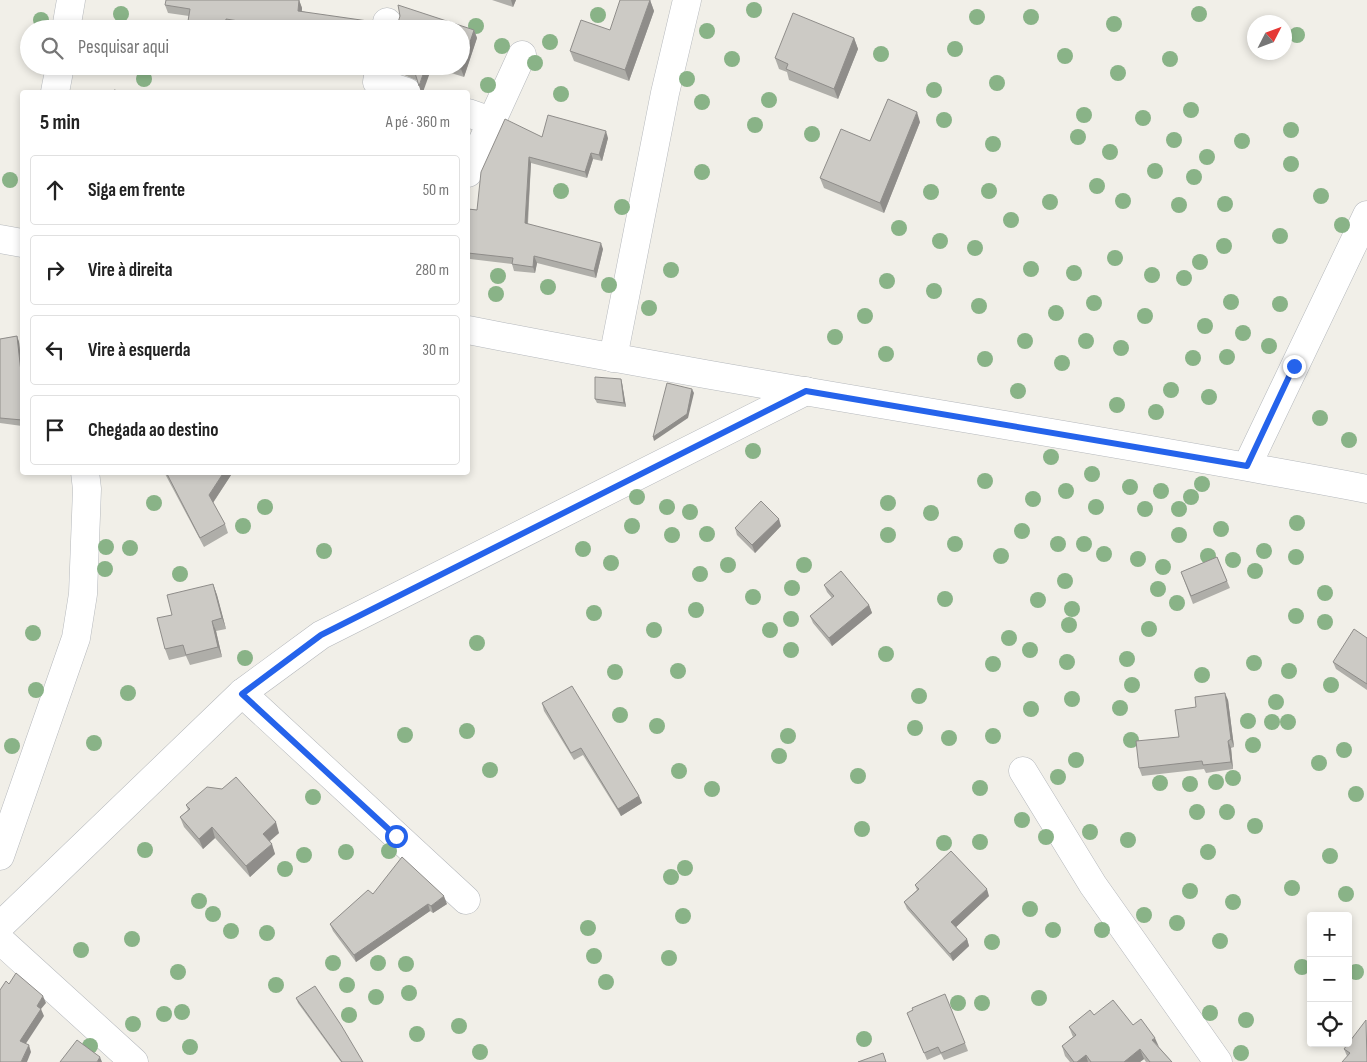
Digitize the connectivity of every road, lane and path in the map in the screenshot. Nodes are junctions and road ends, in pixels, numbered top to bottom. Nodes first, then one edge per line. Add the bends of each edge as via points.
1 (72, 0) edge
2 (687, 0) edge
3 (68, 20) edge
4 (522, 54) dead end
5 (59, 75) edge
6 (378, 75) edge
7 (56, 90) edge
8 (401, 90) edge
9 (479, 117) edge
10 (470, 163) edge
11 (1367, 215) edge
12 (0, 240) edge
13 (20, 243) edge
14 (470, 330) edge
15 (614, 358) junction
16 (806, 391) junction
17 (1247, 466) junction
18 (85, 475) edge
19 (1367, 489) edge
20 (242, 694) junction
21 (1023, 770) dead end
22 (7, 815) edge
23 (0, 856) edge
24 (466, 900) dead end
25 (0, 926) edge
26 (0, 940) edge
27 (134, 1062) edge
28 (1218, 1062) edge

1 - 3 street
2 - 15 street via 665,93
4 - 9 street
5 - 7 street
6 - 8 street via 377,82
9 - 10 street
11 - 17 street
12 - 13 street
14 - 15 street
15 - 16 street
16 - 17 street
16 - 20 street via 321,635
17 - 19 street
18 - 22 street via 83,594 76,638
20 - 24 street
20 - 25 street
21 - 28 street via 1093,885
22 - 23 street
26 - 27 street

